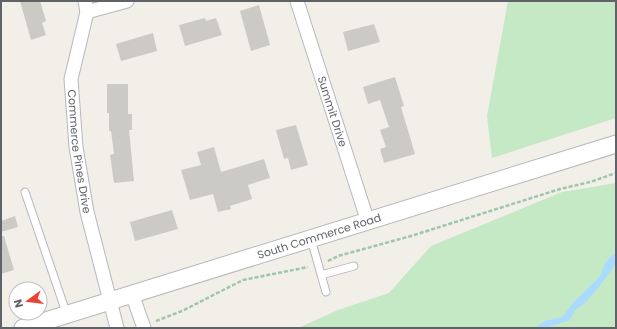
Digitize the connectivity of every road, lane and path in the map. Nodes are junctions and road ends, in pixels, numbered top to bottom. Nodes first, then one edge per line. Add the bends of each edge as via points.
1 (127, 1) edge
2 (298, 1) edge
3 (86, 7) edge
4 (616, 144) edge
5 (616, 173) edge
6 (25, 192) dead end
7 (368, 222) junction
8 (311, 239) junction
9 (319, 265) junction
10 (354, 266) dead end
11 (321, 275) junction
12 (326, 292) dead end
13 (132, 294) junction
14 (110, 302) junction
15 (67, 315) junction
16 (143, 326) edge
17 (23, 328) edge
18 (117, 328) edge

1 - 3 street
2 - 7 street, Summit Drive
3 - 14 street, Commerce Pines Drive via 71,79 76,146 87,212
4 - 7 street, South Commerce Road
5 - 9 path via 338,256
6 - 15 lane
7 - 8 street, South Commerce Road
8 - 9 lane
8 - 13 street, South Commerce Road
9 - 11 lane
9 - 16 path via 243,280 182,311
10 - 11 lane
11 - 12 lane
13 - 14 street, South Commerce Road
13 - 16 street
14 - 15 street, South Commerce Road
14 - 18 street, Commerce Pines Drive
15 - 17 street, South Commerce Road

